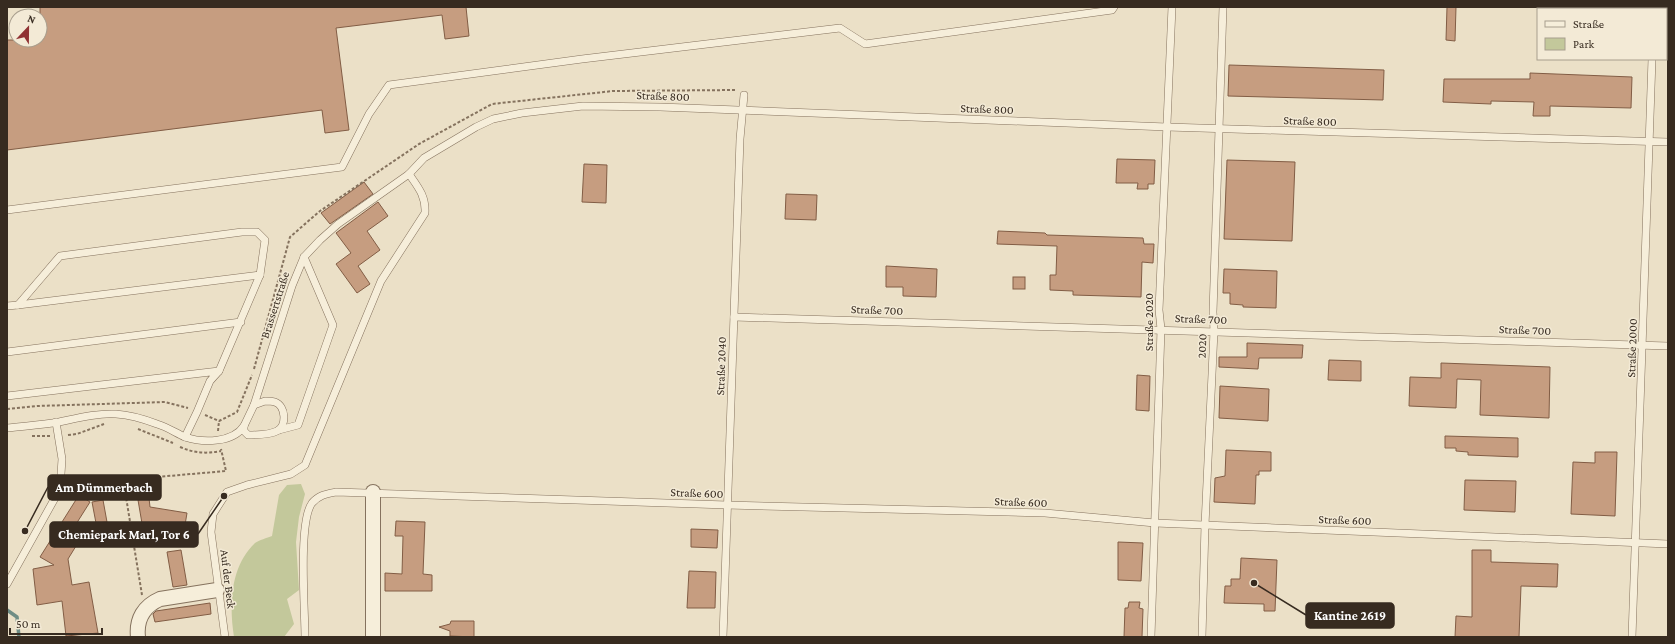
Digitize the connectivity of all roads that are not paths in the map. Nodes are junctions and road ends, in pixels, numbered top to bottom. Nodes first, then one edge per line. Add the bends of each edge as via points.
1 (1114, 7) edge
2 (1172, 7) edge
3 (1223, 7) edge
4 (1652, 60) edge
5 (744, 95) dead end
6 (743, 110) junction
7 (1167, 127) junction
8 (1220, 129) junction
9 (1650, 141) junction
10 (1668, 142) edge
11 (409, 174) junction
12 (7, 210) edge
13 (338, 224) joint
14 (304, 257) junction
15 (260, 275) junction
16 (18, 305) junction
17 (7, 306) edge
18 (734, 316) junction
19 (241, 322) junction
20 (1161, 329) junction
21 (1214, 331) junction
22 (1643, 346) junction
23 (1668, 346) edge
24 (7, 352) edge
25 (219, 371) junction
26 (7, 396) edge
27 (254, 405) junction
28 (56, 422) junction
29 (244, 426) junction
30 (7, 428) edge
31 (279, 430) junction
32 (256, 435) junction
33 (185, 437) junction
34 (230, 437) junction
35 (373, 492) junction
36 (727, 505) junction
37 (1155, 523) junction
38 (1205, 525) junction
39 (1635, 543) junction
40 (1668, 544) edge
41 (7, 584) edge
42 (218, 590) junction
43 (138, 637) edge
44 (225, 637) edge
45 (305, 637) edge
46 (373, 637) edge
47 (723, 637) edge
48 (1151, 637) edge
49 (1202, 637) edge
50 (1632, 637) edge

1 - 12 lane via 1112,10 865,44 840,28 389,85 370,114 342,167
2 - 7 lane, Straße 2020
3 - 8 lane, 2020
4 - 9 lane, Straße 2000
5 - 6 lane, Straße 2040
6 - 7 lane, Straße 800
6 - 11 lane, Straße 800 via 583,106 522,113 493,119 476,127 424,158
6 - 18 lane, Straße 2040
7 - 8 lane, Straße 800
7 - 20 lane, Straße 2020 via 1159,310
8 - 9 lane, Straße 800
8 - 21 lane, 2020
9 - 10 lane, Straße 800
9 - 22 lane, Straße 2000
11 - 13 lane, Straße 800
11 - 42 lane, Auf der Beck via 421,191 425,201 425,213 381,281 305,465 291,474 228,492 213,514 211,523
13 - 14 lane, Brassertstraße
14 - 27 lane, Brassertstraße via 292,286
14 - 31 lane via 333,325 298,425
15 - 16 lane
15 - 16 lane via 266,240 257,232 242,232 60,256
15 - 19 lane
16 - 17 lane
18 - 20 lane, Straße 700
18 - 36 lane, Straße 2040
19 - 24 lane
19 - 25 lane
20 - 21 lane, Straße 700
20 - 37 lane, Straße 2020
21 - 22 lane, Straße 700
21 - 38 lane, 2020
22 - 23 lane, Straße 700
22 - 39 lane, Straße 2000
25 - 26 lane
25 - 33 lane via 210,381
27 - 29 lane
27 - 31 lane via 265,401 275,402 280,406 284,418
28 - 30 lane
28 - 33 lane via 96,415 133,416
28 - 41 lane via 62,459 60,489
29 - 32 lane via 244,431 248,434
29 - 34 lane via 239,433
31 - 32 lane
32 - 34 lane
33 - 34 lane via 203,441
35 - 36 lane, Straße 600
35 - 45 lane, Straße 600 via 327,493 320,495 311,504 306,518 304,542
35 - 46 street
36 - 37 lane, Straße 600 via 1045,513
36 - 47 lane, Straße 2040
37 - 38 lane, Straße 600
37 - 48 lane, Straße 2020
38 - 39 lane, Straße 600
38 - 49 lane, 2020
39 - 40 lane, Straße 600
39 - 50 lane, Straße 2000
42 - 43 street via 160,599 152,603 139,618
42 - 44 lane, Auf der Beck

